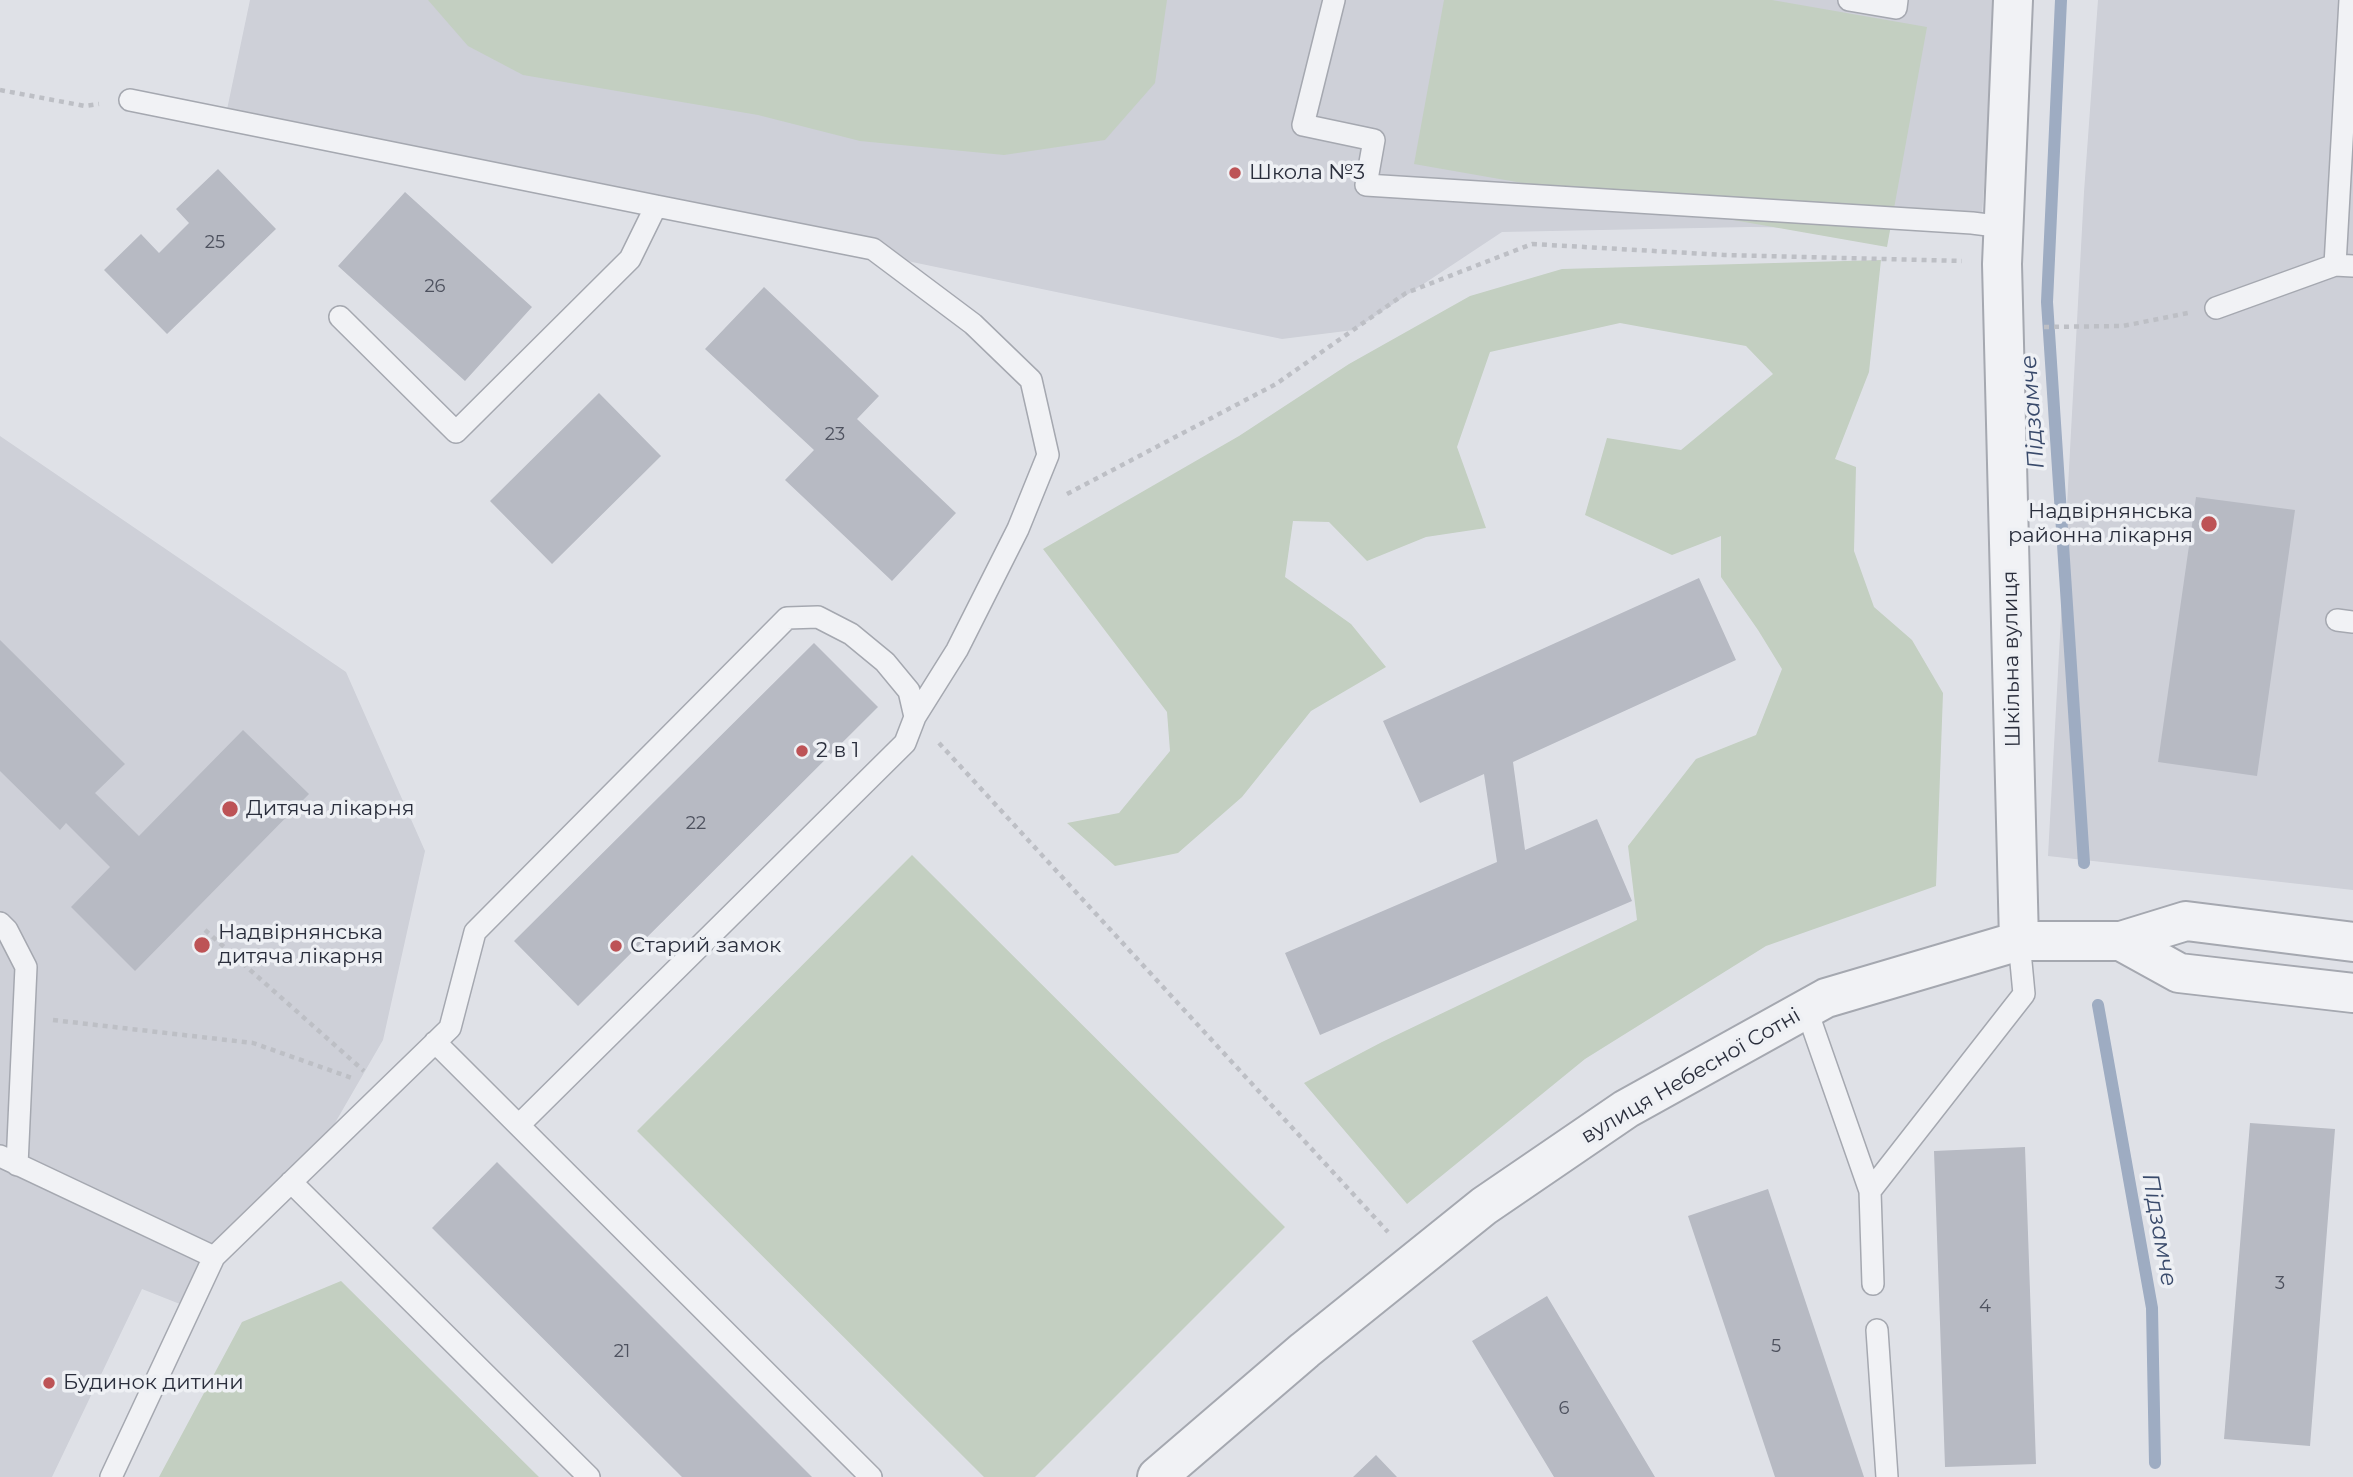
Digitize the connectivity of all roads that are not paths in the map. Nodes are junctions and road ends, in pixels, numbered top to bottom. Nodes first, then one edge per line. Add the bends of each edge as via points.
1 (1334, 0) edge
2 (1849, 0) edge
3 (1897, 0) edge
4 (2013, 0) edge
5 (2350, 0) edge
6 (130, 100) road end
7 (656, 206) junction
8 (2003, 246) junction
9 (2344, 265) edge
10 (2216, 308) road end
11 (340, 317) dead end
12 (915, 717) junction
13 (0, 923) edge
14 (2018, 941) junction
15 (2121, 941) junction
16 (2353, 942) edge
17 (2353, 993) edge
18 (1806, 1008) junction
19 (435, 1042) junction
20 (519, 1125) junction
21 (9, 1161) edge
22 (291, 1182) junction
23 (1870, 1191) junction
24 (214, 1257) junction
25 (1873, 1284) dead end
26 (1877, 1329) dead end
27 (111, 1477) edge
28 (589, 1477) edge
29 (871, 1477) edge
30 (1157, 1477) edge
31 (1887, 1477) edge

1 - 8 lane via 1303,125 1374,140 1366,185 1972,223
2 - 3 lane via 1896,8
4 - 8 street, Шкільна вулиця
5 - 9 lane
6 - 7 lane
7 - 11 lane via 630,259 456,432
7 - 12 lane via 873,249 973,324 1031,380 1048,455 1018,529 957,650
8 - 14 street, Шкільна вулиця
9 - 10 lane
12 - 19 lane via 909,691 885,662 851,634 818,617 787,618 475,932 450,1028
12 - 20 lane via 905,743
13 - 21 lane via 26,967
14 - 15 street, вулиця Небесної Сотні
14 - 18 street, вулиця Небесної Сотні via 1825,998
14 - 23 lane via 2024,994
15 - 16 street, вулиця Небесної Сотні via 2186,921
15 - 17 street, вулиця Небесної Сотні via 2179,972
18 - 23 lane
18 - 30 street, вулиця Небесної Сотні via 1626,1109 1484,1206
19 - 20 lane
19 - 22 lane
20 - 29 lane
21 - 24 lane
22 - 24 lane
22 - 28 lane
23 - 25 lane
24 - 27 lane
26 - 31 lane

